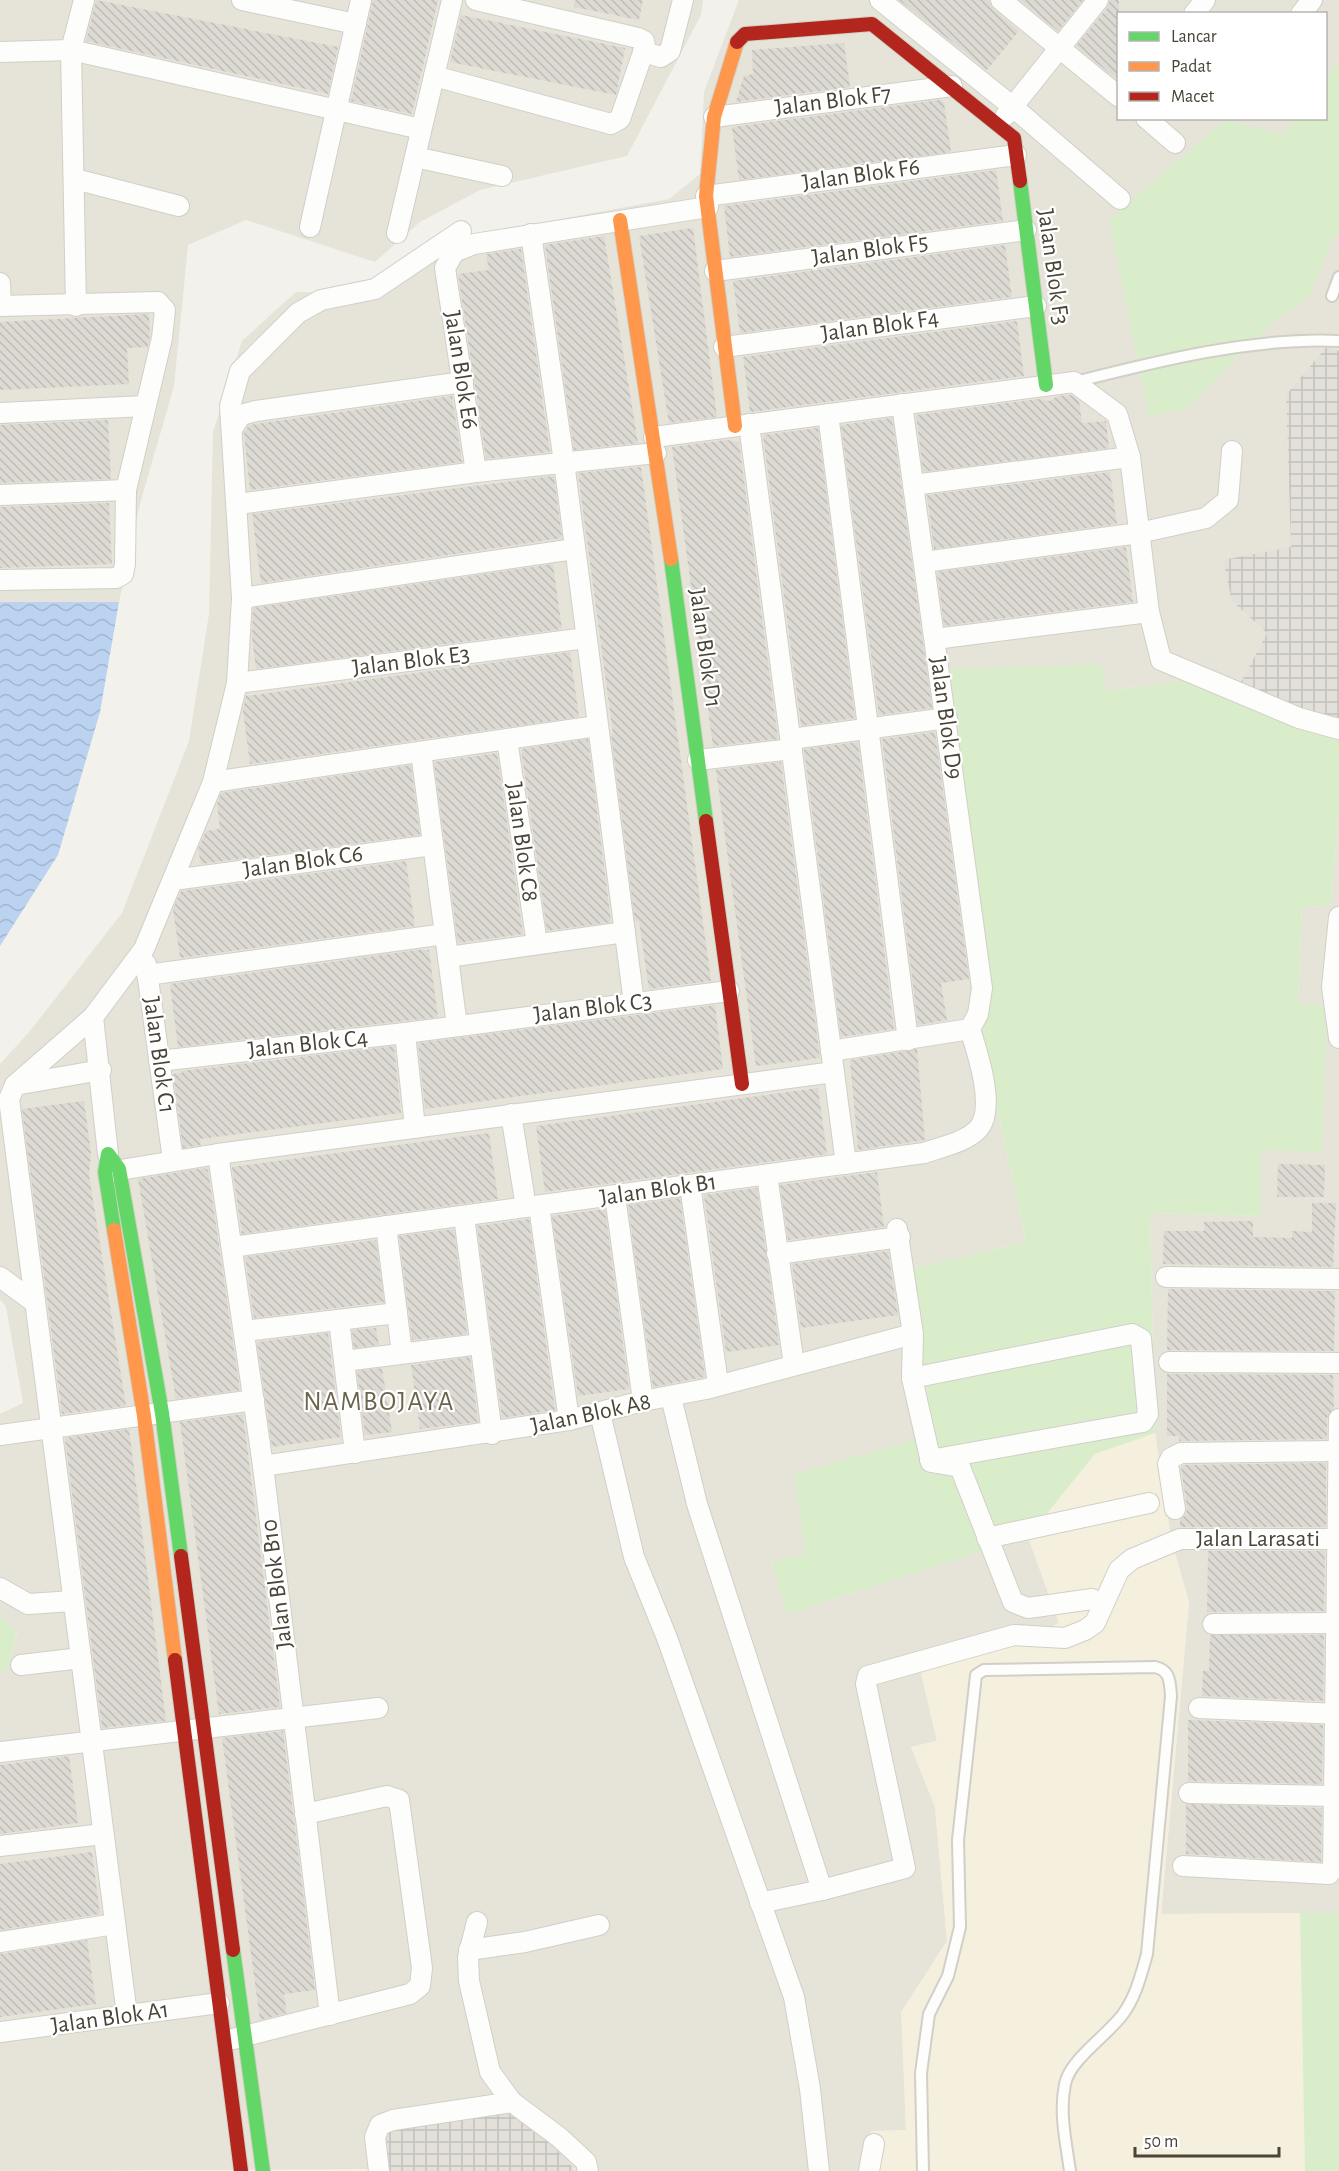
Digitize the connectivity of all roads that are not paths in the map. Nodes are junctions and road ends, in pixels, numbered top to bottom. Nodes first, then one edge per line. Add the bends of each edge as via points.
1 (84, 0) edge
2 (242, 0) edge
3 (361, 0) edge
4 (452, 0) edge
5 (476, 0) edge
6 (683, 0) edge
7 (880, 0) edge
8 (1001, 0) edge
9 (1098, 0) edge
10 (1205, 0) edge
11 (1312, 0) edge
12 (1196, 12) edge
13 (1303, 12) edge
14 (356, 24) junction
15 (1060, 48) junction
16 (71, 50) junction
17 (0, 52) edge
18 (643, 52) junction
19 (434, 76) junction
20 (952, 86) junction
21 (1117, 94) edge
22 (1013, 107) junction
23 (336, 111) junction
24 (714, 117) junction
25 (1148, 120) edge
26 (999, 124) junction
27 (421, 129) junction
28 (1175, 143) dead end
29 (1016, 154) junction
30 (415, 157) junction
31 (502, 176) dead end
32 (75, 179) junction
33 (1120, 199) dead end
34 (707, 201) junction
35 (179, 206) dead end
36 (620, 220) junction
37 (310, 227) dead end
38 (1026, 230) junction
39 (461, 231) dead end
40 (397, 233) dead end
41 (531, 234) junction
42 (445, 268) joint
43 (715, 271) junction
44 (1339, 277) edge
45 (0, 283) edge
46 (1332, 296) dead end
47 (1, 306) edge
48 (76, 306) junction
49 (1036, 306) junction
50 (1339, 341) edge
51 (724, 347) junction
52 (464, 382) junction
53 (1074, 382) junction
54 (1046, 385) junction
55 (902, 404) junction
56 (145, 406) junction
57 (0, 413) edge
58 (828, 414) junction
59 (742, 425) junction
60 (232, 429) junction
61 (655, 445) junction
62 (1232, 451) dead end
63 (1130, 457) junction
64 (564, 462) junction
65 (476, 472) junction
66 (914, 485) junction
67 (126, 490) junction
68 (0, 495) edge
69 (238, 504) junction
70 (1139, 533) junction
71 (574, 549) junction
72 (924, 562) junction
73 (0, 580) edge
74 (242, 598) junction
75 (1149, 612) junction
76 (586, 638) junction
77 (935, 639) junction
78 (237, 683) junction
79 (947, 718) junction
80 (597, 726) junction
81 (868, 729) junction
82 (1339, 729) edge
83 (507, 739) junction
84 (791, 744) junction
85 (421, 752) junction
86 (698, 760) junction
87 (213, 782) junction
88 (433, 845) junction
89 (172, 880) junction
90 (1339, 917) edge
91 (625, 932) junction
92 (445, 934) junction
93 (537, 944) junction
94 (144, 949) junction
95 (448, 957) junction
96 (147, 975) junction
97 (1336, 987) edge
98 (729, 991) junction
99 (634, 1003) junction
100 (93, 1017) junction
101 (458, 1026) junction
102 (970, 1029) junction
103 (405, 1033) junction
104 (1339, 1038) edge
105 (908, 1040) junction
106 (831, 1051) junction
107 (159, 1060) junction
108 (101, 1070) junction
109 (834, 1072) junction
110 (742, 1084) junction
111 (15, 1085) junction
112 (511, 1114) junction
113 (415, 1128) junction
114 (218, 1154) junction
115 (173, 1160) junction
116 (846, 1164) junction
117 (111, 1165) junction
118 (767, 1175) junction
119 (690, 1185) junction
120 (615, 1196) junction
121 (532, 1206) junction
122 (464, 1216) junction
123 (386, 1226) junction
124 (232, 1247) junction
125 (777, 1254) junction
126 (1166, 1276) dead end
127 (0, 1277) edge
128 (1339, 1279) edge
129 (34, 1302) junction
130 (397, 1313) junction
131 (339, 1320) junction
132 (244, 1331) junction
133 (913, 1334) junction
134 (480, 1344) junction
135 (402, 1353) junction
136 (344, 1361) junction
137 (1169, 1362) dead end
138 (1339, 1363) edge
139 (794, 1365) junction
140 (912, 1378) junction
141 (718, 1384) junction
142 (671, 1397) junction
143 (254, 1400) junction
144 (643, 1401) junction
145 (600, 1413) junction
146 (153, 1414) junction
147 (1339, 1419) edge
148 (568, 1420) junction
149 (51, 1429) junction
150 (492, 1434) junction
151 (0, 1435) edge
152 (1338, 1451) edge
153 (356, 1453) junction
154 (930, 1460) junction
155 (263, 1466) junction
156 (1149, 1503) dead end
157 (1175, 1509) dead end
158 (987, 1538) junction
159 (1337, 1539) junction
160 (0, 1588) edge
161 (1092, 1599) dead end
162 (73, 1600) junction
163 (1213, 1624) dead end
164 (1337, 1634) edge
165 (81, 1658) junction
166 (21, 1665) dead end
167 (378, 1708) dead end
168 (1199, 1708) dead end
169 (1337, 1714) edge
170 (293, 1718) junction
171 (193, 1731) junction
172 (92, 1743) junction
173 (0, 1752) edge
174 (1336, 1790) edge
175 (1189, 1794) dead end
176 (305, 1814) junction
177 (103, 1834) junction
178 (0, 1846) edge
179 (1336, 1858) edge
180 (1183, 1866) dead end
181 (822, 1890) junction
182 (760, 1903) junction
183 (477, 1922) dead end
184 (115, 1924) junction
185 (599, 1925) dead end
186 (0, 1942) edge
187 (469, 1950) junction
188 (219, 2003) junction
189 (127, 2015) junction
190 (330, 2015) junction
191 (0, 2032) edge
192 (245, 2037) junction
193 (224, 2040) junction
194 (512, 2102) junction
195 (874, 2144) dead end
196 (241, 2171) edge
197 (263, 2171) edge
198 (379, 2171) edge
199 (588, 2171) edge
200 (819, 2171) edge
201 (870, 2171) edge
202 (923, 2171) edge
203 (1071, 2171) edge

1 - 16 street
2 - 14 street
3 - 14 street
4 - 19 street
5 - 18 street via 638,38 644,41
6 - 18 street via 670,51 661,57
7 - 22 street
8 - 15 street
9 - 15 street
10 - 12 street
11 - 13 street
14 - 23 street
15 - 21 street
15 - 22 street
16 - 17 street
16 - 23 street
16 - 32 street
18 - 19 street via 620,119 611,124
19 - 27 street
20 - 24 street, Jalan Blok F7
20 - 24 street, Jalan Blok F3 via 872,24 745,34 738,38
20 - 26 street, Jalan Blok F3
22 - 26 street
22 - 33 street
23 - 27 street
23 - 37 street
24 - 34 street, Jalan Blok F3
25 - 28 street
26 - 29 street, Jalan Blok F3 via 1014,138
27 - 30 street
29 - 34 street, Jalan Blok F6
29 - 38 street, Jalan Blok F3
30 - 31 street
30 - 40 street
32 - 35 street
32 - 48 street
34 - 36 street, Jalan Blok F6
34 - 43 street, Jalan Blok F3
36 - 41 street, Jalan Blok F6
36 - 61 street, Jalan Blok D1
38 - 43 street, Jalan Blok F5
38 - 49 street, Jalan Blok F3
39 - 60 street via 375,289 321,300 298,313 240,371 230,406
41 - 42 street, Jalan Blok F6 via 461,248
41 - 64 street
42 - 52 street, Jalan Blok E6
43 - 51 street, Jalan Blok F3
44 - 46 lane
45 - 47 street
47 - 48 street
48 - 56 street via 158,302 165,310
49 - 51 street, Jalan Blok F4
49 - 54 street, Jalan Blok F3
50 - 53 lane via 1299,340 1244,348 1146,364
51 - 59 street, Jalan Blok F3
52 - 60 street via 256,411 241,416
52 - 65 street, Jalan Blok E6
53 - 54 street
53 - 63 street via 1117,414
54 - 55 street
55 - 58 street
55 - 66 street, Jalan Blok D9
56 - 57 street
56 - 67 street
58 - 59 street
58 - 81 street
59 - 61 street
59 - 84 street
60 - 69 street
61 - 64 street
61 - 86 street, Jalan Blok D1
62 - 70 street via 1228,500 1220,508 1206,518
63 - 66 street
63 - 70 street
64 - 65 street
64 - 71 street
65 - 69 street
66 - 72 street, Jalan Blok D9
67 - 68 street
67 - 73 street via 123,574 116,578
69 - 74 street
70 - 72 street
70 - 75 street
71 - 74 street
71 - 76 street
72 - 77 street, Jalan Blok D9
74 - 78 street
75 - 77 street
75 - 82 street via 1161,660 1299,718
76 - 78 street, Jalan Blok E3
76 - 80 street
77 - 79 street, Jalan Blok D9
78 - 87 street
79 - 81 street
79 - 102 street, Jalan Blok D9 via 982,988 978,1014
80 - 83 street
80 - 91 street
81 - 84 street
81 - 105 street
83 - 85 street
83 - 93 street, Jalan Blok C8
84 - 86 street
84 - 106 street
85 - 87 street
85 - 88 street
86 - 98 street, Jalan Blok D1
87 - 89 street
88 - 89 street, Jalan Blok C6
88 - 92 street
89 - 94 street
90 - 97 street
91 - 93 street
91 - 99 street
92 - 95 street
92 - 96 street
93 - 95 street
94 - 96 street, Jalan Blok C1
94 - 100 street
95 - 101 street
96 - 107 street, Jalan Blok C1
97 - 104 street
98 - 99 street, Jalan Blok C3
98 - 110 street, Jalan Blok D1
99 - 101 street, Jalan Blok C3
100 - 108 street
100 - 111 street
101 - 103 street, Jalan Blok C4
102 - 105 street
102 - 116 street, Jalan Blok B1 via 984,1085 985,1111 979,1127 963,1138 924,1153
103 - 107 street, Jalan Blok C4
103 - 113 street
105 - 106 street
106 - 109 street
107 - 115 street, Jalan Blok C1
108 - 111 street
108 - 117 street
109 - 110 street
109 - 116 street
110 - 112 street
111 - 129 street via 9,1105
112 - 113 street
112 - 121 street
113 - 114 street
114 - 115 street
114 - 124 street, Jalan Blok B10
115 - 117 street
116 - 118 street, Jalan Blok B1
117 - 146 street
118 - 119 street, Jalan Blok B1
118 - 125 street
119 - 120 street, Jalan Blok B1
119 - 141 street
120 - 121 street, Jalan Blok B1
120 - 144 street
121 - 122 street, Jalan Blok B1
121 - 148 street
122 - 123 street, Jalan Blok B1
122 - 134 street
123 - 124 street, Jalan Blok B1
123 - 130 street
124 - 132 street, Jalan Blok B10
125 - 133 street via 899,1233
125 - 139 street
126 - 128 street
127 - 129 street
129 - 149 street
130 - 131 street
130 - 135 street
131 - 132 street
131 - 136 street
132 - 143 street, Jalan Blok B10
133 - 139 street, Jalan Blok A8
133 - 140 street
134 - 135 street
134 - 150 street
135 - 136 street
136 - 153 street
137 - 138 street
139 - 141 street, Jalan Blok A8
140 - 154 street
140 - 154 street via 1132,1334 1141,1339 1148,1414 1143,1422
141 - 142 street, Jalan Blok A8
142 - 144 street, Jalan Blok A8
142 - 181 street via 697,1504
143 - 146 street
143 - 155 street, Jalan Blok B10
144 - 145 street, Jalan Blok A8
145 - 148 street, Jalan Blok A8
145 - 182 street via 634,1557 667,1638
146 - 149 street
146 - 171 street
146 - 171 street
147 - 152 street
148 - 150 street, Jalan Blok A8
149 - 151 street
149 - 162 street
150 - 153 street, Jalan Blok A8
152 - 157 street via 1180,1453 1168,1464
152 - 159 street
153 - 155 street, Jalan Blok A8
154 - 158 street via 936,1465 960,1466
155 - 170 street, Jalan Blok B10
156 - 158 street
158 - 161 street via 1013,1602 1028,1608
159 - 164 street
159 - 181 street, Jalan Larasati via 1180,1539 1132,1559 1119,1570 1095,1623 1085,1630 1065,1638 1014,1635 868,1676 866,1684 905,1867 902,1871
160 - 162 street via 28,1604
162 - 165 street
163 - 164 street
164 - 169 street
165 - 166 street
165 - 172 street
167 - 170 street
168 - 169 street
169 - 174 street
170 - 171 street
170 - 176 street, Jalan Blok B10
171 - 172 street
171 - 188 street
171 - 192 street
172 - 173 street
172 - 177 street
174 - 175 street
174 - 179 street
176 - 190 street, Jalan Blok B10
176 - 190 street via 387,1796 399,1800 422,1968 420,1986 410,1994
177 - 178 street
177 - 184 street
179 - 180 street via 1329,1874
181 - 182 street
182 - 200 street via 794,1997
183 - 187 street
184 - 186 street
184 - 189 street
185 - 187 street
187 - 194 street via 469,1981 486,2061
188 - 189 street, Jalan Blok A1
188 - 193 street
189 - 191 street, Jalan Blok A1
190 - 192 street
192 - 193 street
192 - 197 street
193 - 196 street
194 - 198 street via 380,2125 375,2137
194 - 199 street via 559,2137 586,2162
195 - 201 street
202 - 203 lane via 921,2073 929,2014 948,1977 960,1928 958,1839 976,1675 984,1670 1162,1668 1171,1696 1146,1954 1135,1993 1124,2013 1074,2066 1065,2082 1062,2112

